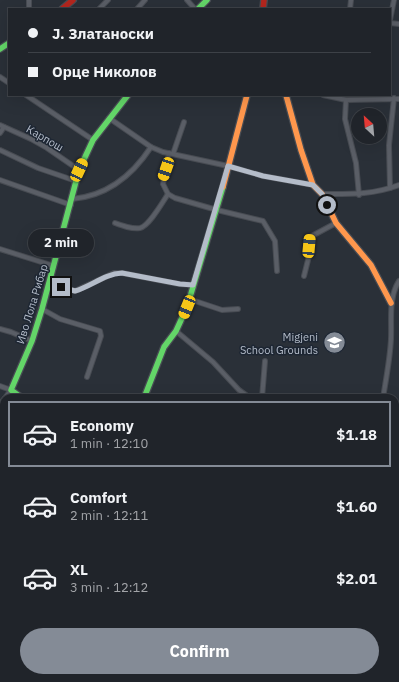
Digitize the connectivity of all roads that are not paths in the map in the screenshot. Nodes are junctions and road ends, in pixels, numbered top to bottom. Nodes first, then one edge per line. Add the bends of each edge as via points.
1 (73, 0) edge
2 (108, 0) edge
3 (145, 0) edge
4 (187, 0) edge
5 (207, 0) edge
6 (394, 0) edge
7 (63, 8) edge
8 (100, 8) edge
9 (138, 8) edge
10 (195, 8) edge
11 (197, 8) edge
12 (391, 16) edge
13 (0, 77) edge
14 (8, 83) edge
15 (27, 96) edge
16 (127, 96) edge
17 (247, 96) edge
18 (286, 96) edge
19 (339, 97) edge
20 (396, 98) edge
21 (346, 100) junction
22 (109, 118) junction
23 (184, 122) dead end
24 (2, 126) edge
25 (0, 132) edge
26 (93, 140) junction
27 (151, 147) junction
28 (0, 150) edge
29 (171, 153) junction
30 (228, 166) junction
31 (79, 170) junction
32 (0, 180) edge
33 (76, 181) junction
34 (313, 185) junction
35 (399, 185) edge
36 (390, 188) junction
37 (168, 194) junction
38 (322, 194) junction
39 (359, 194) junction
40 (71, 202) junction
41 (216, 210) junction
42 (115, 223) dead end
43 (336, 223) junction
44 (0, 249) edge
45 (54, 266) junction
46 (277, 271) dead end
47 (304, 276) dead end
48 (399, 281) edge
49 (50, 284) junction
50 (193, 285) junction
51 (189, 299) junction
52 (392, 303) junction
53 (42, 309) junction
54 (238, 309) dead end
55 (0, 329) edge
56 (176, 331) junction
57 (32, 341) junction
58 (265, 361) dead end
59 (88, 377) dead end
60 (0, 386) edge
61 (12, 390) junction
62 (8, 394) edge
63 (17, 394) edge
64 (146, 394) edge
65 (244, 394) edge
66 (262, 394) edge
67 (384, 394) edge

1 - 7 street
2 - 8 street
3 - 9 street
4 - 10 street
5 - 11 street
6 - 12 street
13 - 14 street
15 - 26 street
16 - 22 street, Иво Лола Рибар
17 - 30 street
18 - 34 street
19 - 21 street
20 - 21 street
20 - 36 street via 389,145
21 - 39 street via 345,119 356,163
22 - 26 street, Иво Лола Рибар
22 - 27 street
23 - 29 street
24 - 25 street
24 - 31 street, Карпош via 47,148
26 - 31 street, Иво Лола Рибар
27 - 29 street
27 - 40 street via 125,179 99,193
28 - 33 street via 38,168
29 - 30 street
29 - 37 street via 162,184
30 - 34 street via 263,176
30 - 41 street
31 - 33 street, Иво Лола Рибар
32 - 40 street
33 - 40 street, Иво Лола Рибар
34 - 38 street
35 - 36 street
36 - 39 street
37 - 41 street
37 - 42 street via 156,213 140,228
38 - 39 street
38 - 43 street
40 - 45 street, Иво Лола Рибар
41 - 46 street via 263,221 275,241
41 - 50 street
43 - 47 street via 310,237
43 - 52 street via 371,265
44 - 45 street
45 - 49 street, Иво Лола Рибар
48 - 52 street
49 - 50 street via 75,291 109,275 122,273
49 - 53 street, Иво Лола Рибар
50 - 51 street
51 - 54 street via 222,310
51 - 56 street
52 - 67 street via 391,340
53 - 57 street, Иво Лола Рибар
53 - 59 street via 60,320 100,331 101,336
55 - 57 street
56 - 64 street via 164,346
56 - 65 street via 213,362
57 - 61 street, Иво Лола Рибар
58 - 66 street
60 - 61 street
61 - 62 street
61 - 63 street

